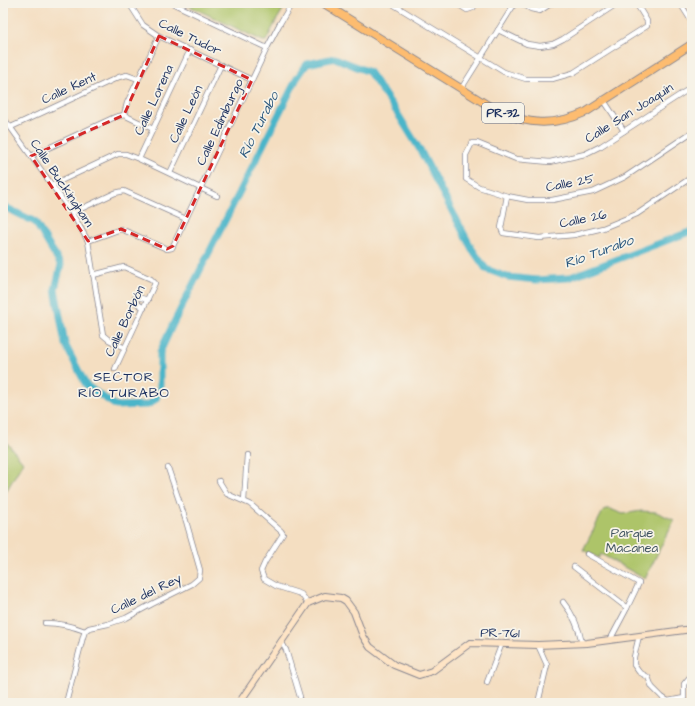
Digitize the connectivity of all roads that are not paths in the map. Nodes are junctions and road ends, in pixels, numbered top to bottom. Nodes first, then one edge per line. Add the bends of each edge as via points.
1 (129, 3) edge
2 (172, 3) edge
3 (292, 3) edge
4 (323, 3) edge
5 (330, 3) edge
6 (391, 3) edge
7 (456, 3) edge
8 (476, 3) edge
9 (515, 3) edge
10 (521, 3) edge
11 (552, 3) edge
12 (618, 3) edge
13 (636, 3) edge
14 (680, 3) edge
15 (690, 18) edge
16 (692, 22) edge
17 (498, 30) junction
18 (159, 36) junction
19 (692, 38) edge
20 (692, 44) edge
21 (267, 48) junction
22 (190, 50) junction
23 (481, 58) junction
24 (221, 65) junction
25 (138, 79) junction
26 (252, 80) junction
27 (462, 87) junction
28 (692, 87) edge
29 (603, 99) junction
30 (124, 115) junction
31 (3, 117) edge
32 (11, 127) junction
33 (153, 129) junction
34 (624, 131) junction
35 (692, 132) edge
36 (484, 146) joint
37 (31, 156) junction
38 (139, 159) junction
39 (170, 173) junction
40 (692, 177) edge
41 (52, 185) junction
42 (201, 188) junction
43 (217, 196) dead end
44 (507, 196) junction
45 (72, 213) junction
46 (186, 219) junction
47 (88, 241) junction
48 (93, 275) junction
49 (148, 300) junction
50 (144, 308) junction
51 (125, 348) junction
52 (115, 369) dead end
53 (247, 455) dead end
54 (168, 468) dead end
55 (219, 481) dead end
56 (244, 501) junction
57 (588, 554) dead end
58 (574, 567) dead end
59 (563, 602) dead end
60 (308, 603) junction
61 (627, 608) junction
62 (45, 623) dead end
63 (692, 629) edge
64 (85, 631) junction
65 (639, 636) junction
66 (610, 640) junction
67 (281, 641) junction
68 (582, 643) junction
69 (502, 644) junction
70 (538, 645) junction
71 (689, 678) dead end
72 (487, 682) dead end
73 (300, 697) dead end
74 (66, 703) edge
75 (238, 703) edge
76 (538, 703) edge

1 - 18 street, Calle Tudor via 143,25
2 - 21 street
3 - 21 street, Calle Edimburgo
4 - 27 main road, PR-32
5 - 27 main road, PR-32
6 - 23 street
7 - 8 street via 467,10 473,8
9 - 17 street
10 - 11 street via 540,11
12 - 17 street via 552,44 526,44
13 - 23 street via 647,21 647,26 574,73 552,79 526,78 504,72
14 - 15 street
15 - 16 street
17 - 23 street
18 - 22 street, Calle Tudor
18 - 25 street
19 - 29 main road, PR-32
20 - 29 main road, PR-32
21 - 26 street, Calle Edimburgo
22 - 24 street, Calle Tudor
22 - 33 street, Calle Lorena
23 - 27 street
24 - 26 street, Calle Tudor
24 - 39 street, Calle León
25 - 30 street
25 - 32 street, Calle Kent via 127,75 119,77
26 - 42 street, Calle Edimburgo
27 - 29 main road, PR-32 via 501,112 533,122 546,123 568,119 586,112
28 - 34 street, Calle San Joaquín
29 - 34 street
30 - 33 street
30 - 37 street
31 - 32 street, Calle Buckingham
32 - 37 street, Calle Buckingham
33 - 38 street, Calle Lorena
34 - 36 street, Calle San Joaquín via 585,154 550,162 516,159
35 - 44 street, Calle 25 via 625,178 593,192 552,200 528,200
36 - 44 street, Calle 25 via 472,143 466,155 466,179
37 - 41 street, Calle Buckingham
38 - 39 street
38 - 41 street via 118,154
39 - 42 street
40 - 44 street, Calle 26 via 637,214 603,228 574,235 539,238 503,233 500,228
41 - 45 street, Calle Buckingham
42 - 43 street
42 - 46 street, Calle Edimburgo
45 - 46 street via 124,191
45 - 47 street, Calle Buckingham
46 - 47 street, Calle Edimburgo via 172,248 167,249 121,229
47 - 48 street, Calle Buckingham
48 - 49 street, Calle Borbón via 124,267 151,279 155,283
48 - 51 street, Calle Buckingham via 103,335
49 - 50 street, Calle Borbón
49 - 50 street via 135,298 135,302
50 - 51 street, Calle Borbón
51 - 52 street, Calle Borbón
53 - 56 street
54 - 64 street, Calle del Rey via 200,570 199,578 126,618
55 - 56 street via 227,494
56 - 60 street via 283,534 261,571 264,580 301,594
57 - 61 street via 639,583
58 - 61 street
59 - 68 street via 576,622
60 - 67 street
60 - 69 street, PR-761 / PR-761 via 325,596 346,601 354,612 370,647 394,665 419,675 432,671 470,643
61 - 66 street
62 - 64 street via 68,625
63 - 65 street, PR-761 / PR-761
64 - 74 street
65 - 66 street, PR-761 / PR-761
65 - 71 street via 634,665 639,672 648,677 652,687 662,697 668,701 684,698 684,684
66 - 68 street, PR-761 / PR-761
67 - 73 street
67 - 75 street
68 - 70 street, PR-761 / PR-761
69 - 70 street, PR-761 / PR-761
69 - 72 street
70 - 76 street via 547,665

